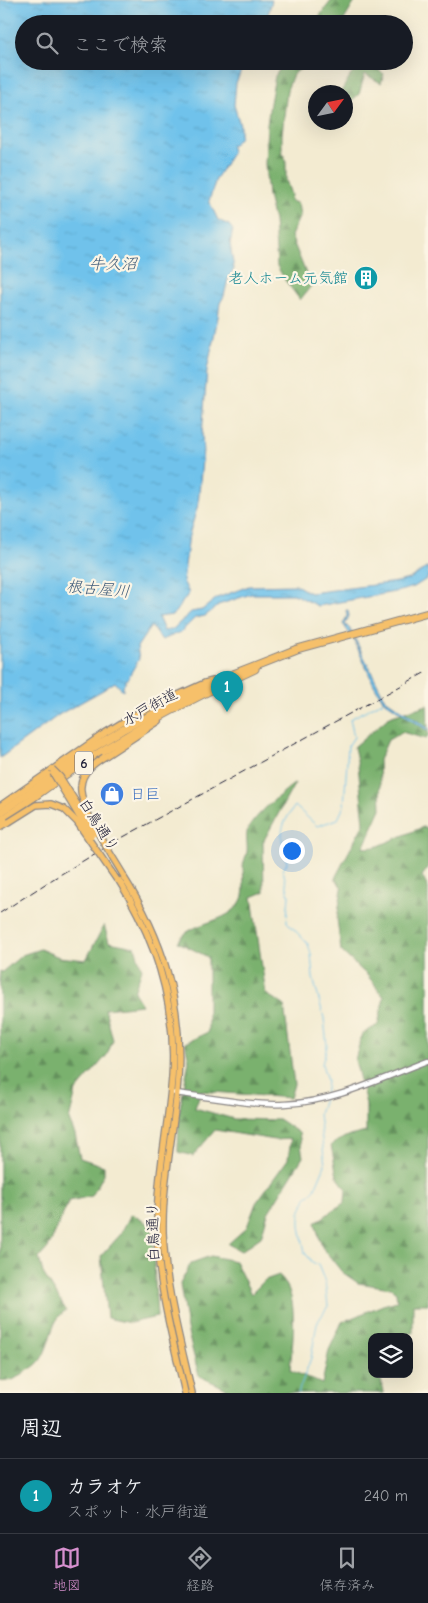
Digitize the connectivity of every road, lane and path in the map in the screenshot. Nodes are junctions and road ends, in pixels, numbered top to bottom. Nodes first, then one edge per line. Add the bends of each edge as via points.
1 (428, 613) edge
2 (327, 641) junction
3 (218, 680) junction
4 (173, 710) junction
5 (52, 769) junction
6 (0, 806) edge
7 (0, 813) edge
8 (0, 821) edge
9 (0, 827) edge
10 (121, 878) junction
11 (428, 1061) edge
12 (174, 1093) junction
13 (185, 1393) edge
14 (192, 1393) edge

1 - 2 highway, 水戸街道 / 6
2 - 3 highway, 水戸街道 / 6 via 297,649
2 - 4 highway, 水戸街道 / 6 via 255,669
3 - 5 main road via 138,714
3 - 7 highway, 水戸街道 / 6 via 122,730
4 - 8 highway, 水戸街道 / 6 via 68,773
4 - 10 main road, bridge via 92,766 80,787 86,810
5 - 6 main road
5 - 10 main road, 白鳥通り, bridge
9 - 10 main road, bridge via 36,805 51,804 64,809
10 - 12 main road, 白鳥通り via 154,950 169,1004
11 - 12 street via 315,1101 288,1104
12 - 13 main road, 白鳥通り via 158,1191 157,1234 163,1296
12 - 14 main road, 白鳥通り via 163,1233 170,1296

